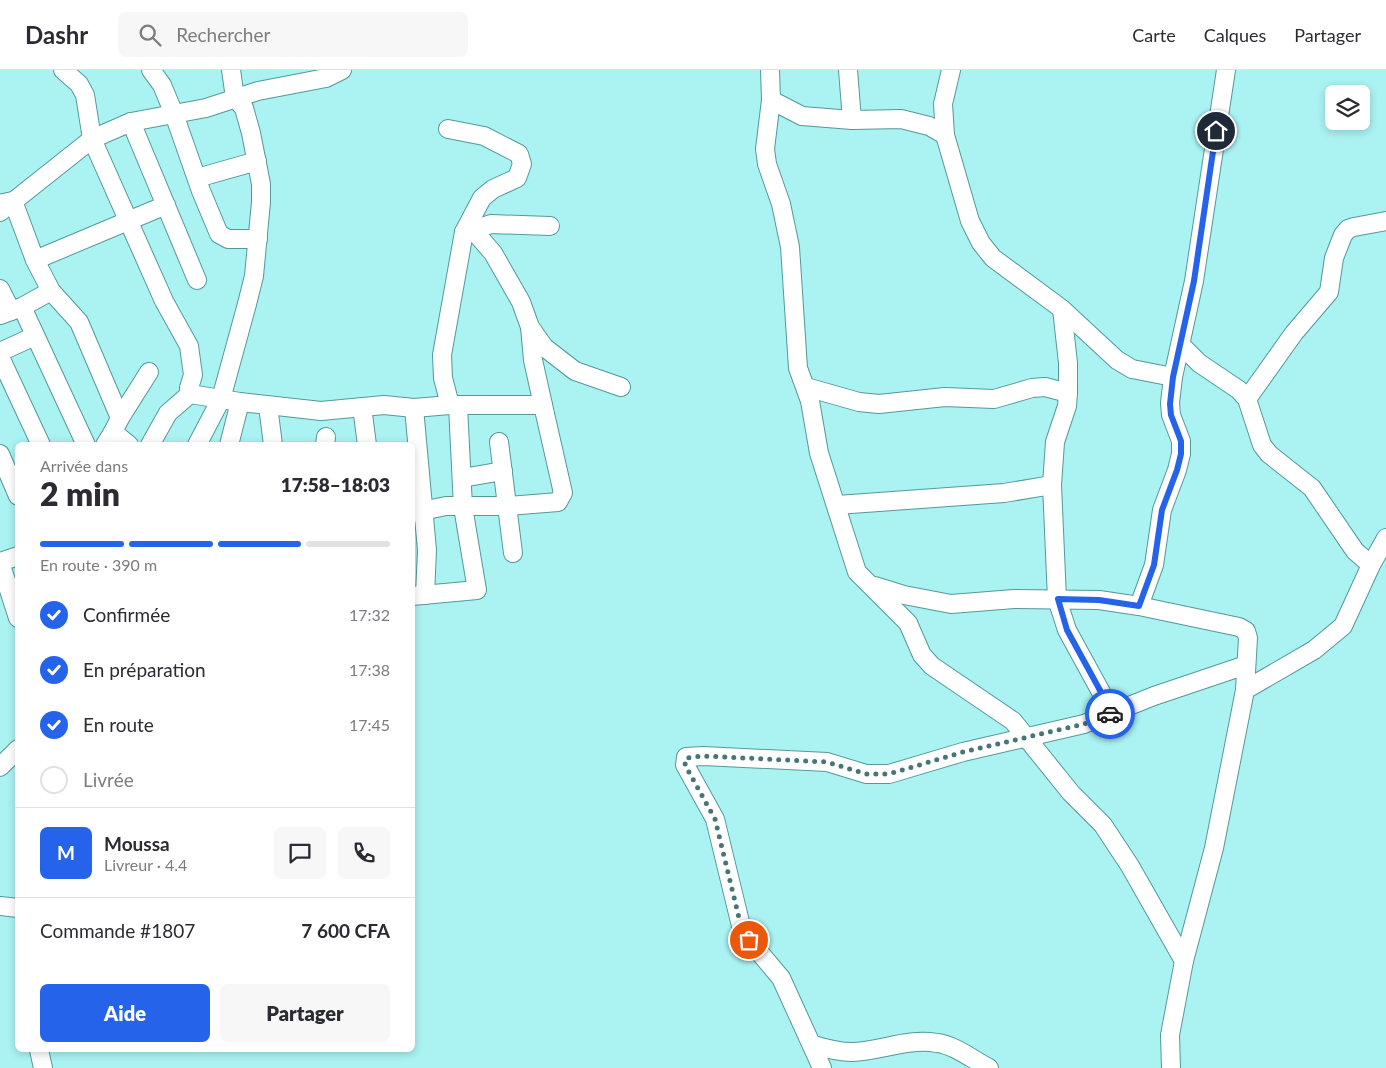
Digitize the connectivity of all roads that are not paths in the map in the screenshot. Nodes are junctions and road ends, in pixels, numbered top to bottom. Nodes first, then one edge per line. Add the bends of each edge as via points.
1 (63, 70) edge
2 (152, 70) edge
3 (230, 70) edge
4 (296, 70) edge
5 (342, 70) edge
6 (770, 70) edge
7 (848, 70) edge
8 (951, 70) edge
9 (1226, 70) edge
10 (314, 81) junction
11 (235, 98) junction
12 (772, 100) junction
13 (174, 114) junction
14 (852, 120) junction
15 (131, 122) junction
16 (448, 130) dead end
17 (945, 135) junction
18 (92, 139) junction
19 (257, 161) junction
20 (197, 178) junction
21 (4, 205) edge
22 (166, 205) junction
23 (127, 220) junction
24 (1386, 221) edge
25 (550, 226) dead end
26 (469, 231) junction
27 (258, 238) junction
28 (35, 260) junction
29 (197, 280) dead end
30 (0, 289) edge
31 (51, 291) junction
32 (1062, 309) junction
33 (11, 311) edge
34 (530, 327) junction
35 (35, 336) junction
36 (1180, 345) junction
37 (0, 352) edge
38 (0, 357) edge
39 (149, 372) dead end
40 (1173, 377) junction
41 (621, 387) dead end
42 (806, 387) junction
43 (1068, 393) junction
44 (190, 394) junction
45 (221, 399) junction
46 (1247, 399) junction
47 (240, 402) junction
48 (454, 405) junction
49 (543, 405) junction
50 (268, 406) junction
51 (362, 407) junction
52 (414, 408) junction
53 (113, 432) edge
54 (40, 442) edge
55 (85, 442) edge
56 (125, 442) edge
57 (152, 442) edge
58 (199, 442) edge
59 (230, 442) edge
60 (273, 442) edge
61 (367, 442) edge
62 (415, 442) edge
63 (499, 442) dead end
64 (415, 443) edge
65 (0, 454) edge
66 (503, 471) junction
67 (462, 478) junction
68 (1052, 485) junction
69 (15, 489) edge
70 (837, 505) junction
71 (508, 506) junction
72 (463, 507) junction
73 (417, 513) edge
74 (1386, 538) edge
75 (514, 553) dead end
76 (15, 557) edge
77 (0, 562) edge
78 (1371, 565) junction
79 (864, 581) junction
80 (419, 596) edge
81 (1058, 599) junction
82 (1139, 606) junction
83 (15, 609) edge
84 (1246, 665) junction
85 (1245, 690) junction
86 (1113, 714) junction
87 (1028, 738) junction
88 (15, 752) edge
89 (0, 767) edge
90 (0, 906) edge
91 (15, 908) edge
92 (1184, 960) junction
93 (814, 1045) junction
94 (39, 1052) edge
95 (43, 1068) edge
96 (822, 1068) edge
97 (989, 1068) edge
98 (1171, 1068) edge

1 - 18 street via 79,84 85,95
2 - 13 street
3 - 11 street
4 - 10 street
5 - 10 street
6 - 12 street
7 - 14 street
8 - 17 street via 943,104
9 - 36 street via 1194,281
10 - 11 street
11 - 13 street
11 - 19 street via 244,108
12 - 14 street via 802,116
12 - 42 street via 765,149 790,247 798,368
13 - 15 street
13 - 20 street
14 - 17 street via 901,119 929,126
15 - 18 street
15 - 22 street
16 - 26 street via 484,136 519,154 522,164 517,178 482,198
17 - 32 street via 970,220 981,243 993,258
18 - 21 street
18 - 23 street
19 - 20 street
19 - 27 street via 261,193
20 - 27 street via 219,234 228,239
21 - 28 street
22 - 23 street
22 - 29 street
23 - 28 street
23 - 44 street via 188,346 193,375
24 - 46 street via 1354,227 1343,235 1334,258 1329,292 1294,333
25 - 26 street via 491,224
26 - 34 street via 498,260 521,302
26 - 48 street via 442,355 443,378
27 - 45 street via 251,285
28 - 31 street
30 - 33 street
31 - 33 street
31 - 53 street via 79,322
32 - 40 street via 1117,360 1132,369
32 - 43 street
33 - 35 street
34 - 41 street via 544,347 566,366
34 - 49 street via 532,360
35 - 37 street
35 - 55 street
36 - 40 street
36 - 46 street
38 - 54 street
39 - 53 street
40 - 82 street via 1170,409 1181,441 1181,454 1162,510 1154,565
42 - 43 street via 859,402 879,404 945,397 994,398 1045,387
42 - 70 street via 820,453
43 - 68 street via 1055,442
44 - 45 street
44 - 57 street via 168,413
45 - 47 street
45 - 58 street
46 - 78 street via 1262,445 1312,488 1350,543
47 - 50 street
47 - 59 street
48 - 49 street
48 - 52 street
48 - 67 street
49 - 71 street via 557,457 562,498 558,502
50 - 51 street via 322,411
50 - 60 street
51 - 52 street
51 - 61 street
52 - 62 street
53 - 56 street
63 - 66 street
64 - 73 street
65 - 69 street
66 - 67 street
66 - 71 street
67 - 72 street
68 - 70 street via 1004,493
68 - 81 street
70 - 79 street via 852,562
71 - 72 street
71 - 75 street
72 - 73 street via 430,508
72 - 80 street via 477,590
73 - 80 street via 427,550
74 - 78 street
76 - 77 street
77 - 83 street
78 - 85 street via 1343,626 1331,638
79 - 81 street via 886,591 951,604
79 - 87 street via 908,623 922,655 932,666 994,706
81 - 82 street via 1099,600
81 - 86 street via 1067,630
82 - 84 street via 1243,628 1247,634
84 - 85 street
84 - 86 street via 1154,696
85 - 92 street via 1214,848
86 - 87 street
87 - 92 street via 1071,793 1103,825
87 - 93 street via 884,774 866,774 827,762 686,758 685,765 715,819 741,926 781,978
88 - 89 street
90 - 91 street
92 - 98 street via 1170,1035
93 - 96 street
93 - 97 street via 854,1052 901,1042 939,1043
94 - 95 street

